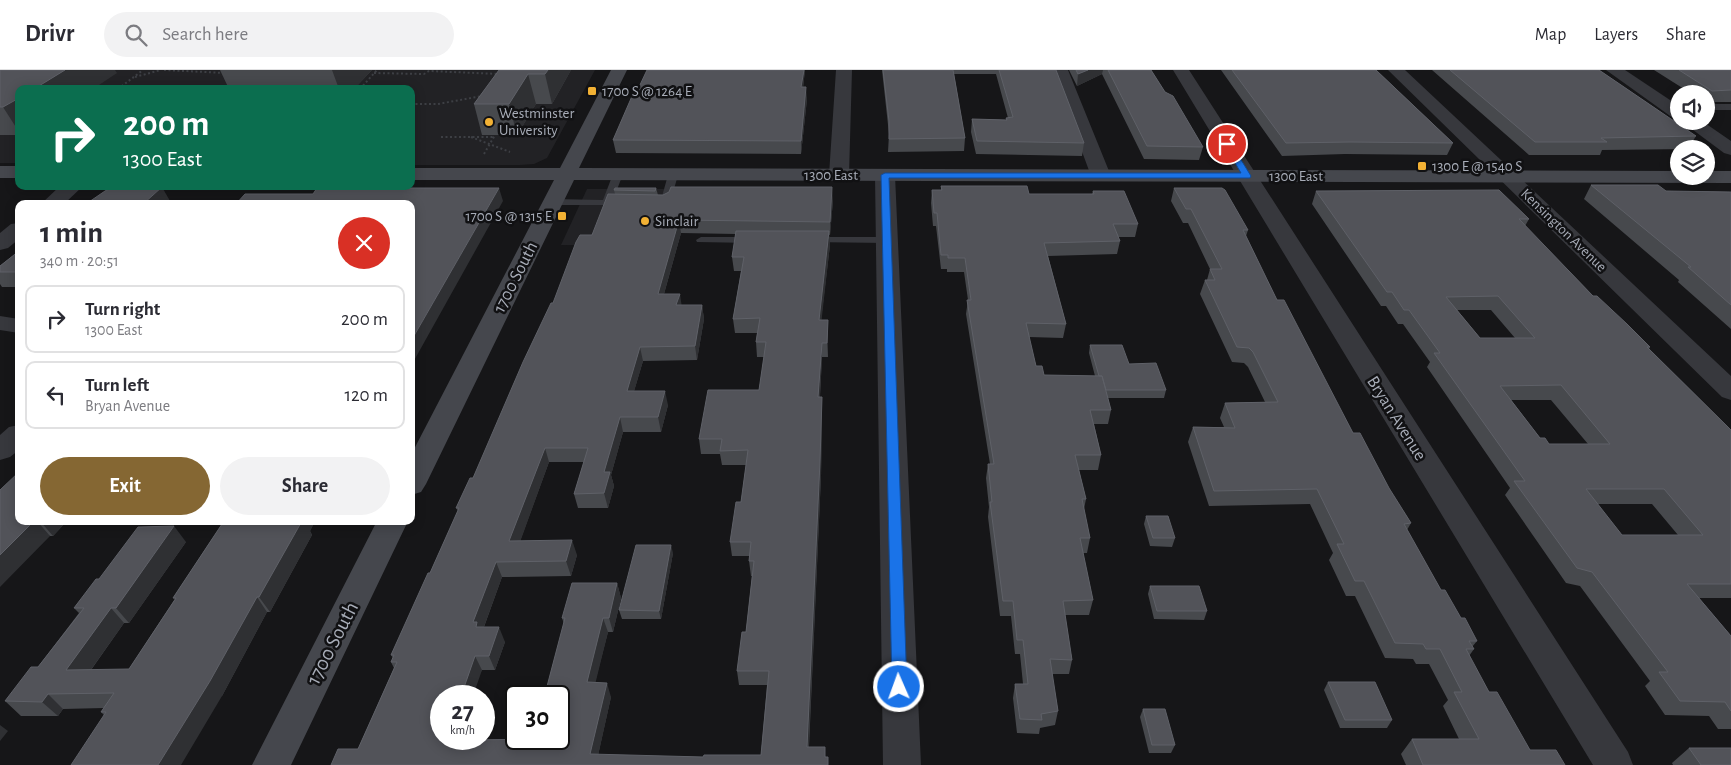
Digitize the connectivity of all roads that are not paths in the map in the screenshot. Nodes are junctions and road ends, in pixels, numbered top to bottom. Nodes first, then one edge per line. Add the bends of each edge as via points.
1 (618, 70) edge
2 (844, 70) edge
3 (1060, 70) edge
4 (1182, 70) edge
5 (1396, 70) edge
6 (1614, 70) edge
7 (1670, 106) edge
8 (1715, 106) edge
9 (1731, 107) edge
10 (1703, 130) edge
11 (1731, 149) edge
12 (0, 172) edge
13 (15, 172) edge
14 (415, 174) edge
15 (567, 174) junction
16 (618, 174) junction
17 (673, 174) junction
18 (839, 175) junction
19 (885, 175) junction
20 (1101, 176) junction
21 (1247, 176) junction
22 (1507, 176) junction
23 (1731, 177) edge
24 (68, 190) edge
25 (56, 200) edge
26 (552, 202) junction
27 (607, 203) junction
28 (15, 232) edge
29 (701, 240) dead end
30 (770, 240) edge
31 (799, 240) edge
32 (887, 240) junction
33 (0, 244) edge
34 (0, 323) edge
35 (15, 325) edge
36 (1731, 391) edge
37 (15, 437) edge
38 (0, 450) edge
39 (415, 476) edge
40 (391, 525) edge
41 (271, 765) edge
42 (902, 765) edge
43 (1614, 765) edge

1 - 15 main road, 1700 South
2 - 18 street
3 - 20 street
4 - 21 street, Bryan Avenue
5 - 22 street, Kensington Avenue
6 - 7 street
8 - 9 lane
10 - 11 street
12 - 13 main road
14 - 15 main road, 1300 East
15 - 16 main road, 1300 East
15 - 26 main road, 1700 South
16 - 17 main road, 1300 East
16 - 27 lane
17 - 18 main road, 1300 East
17 - 27 lane via 664,203
18 - 19 main road, 1300 East
19 - 20 main road, 1300 East
19 - 32 street
20 - 21 main road, 1300 East
21 - 22 main road, 1300 East
21 - 43 street, Bryan Avenue
22 - 23 main road, 1300 East
22 - 36 street, Kensington Avenue
24 - 25 street
26 - 27 lane
26 - 39 main road, 1700 South
28 - 33 street
29 - 30 lane
31 - 32 lane
32 - 42 street
34 - 35 street
37 - 38 street
40 - 41 main road, 1700 South

